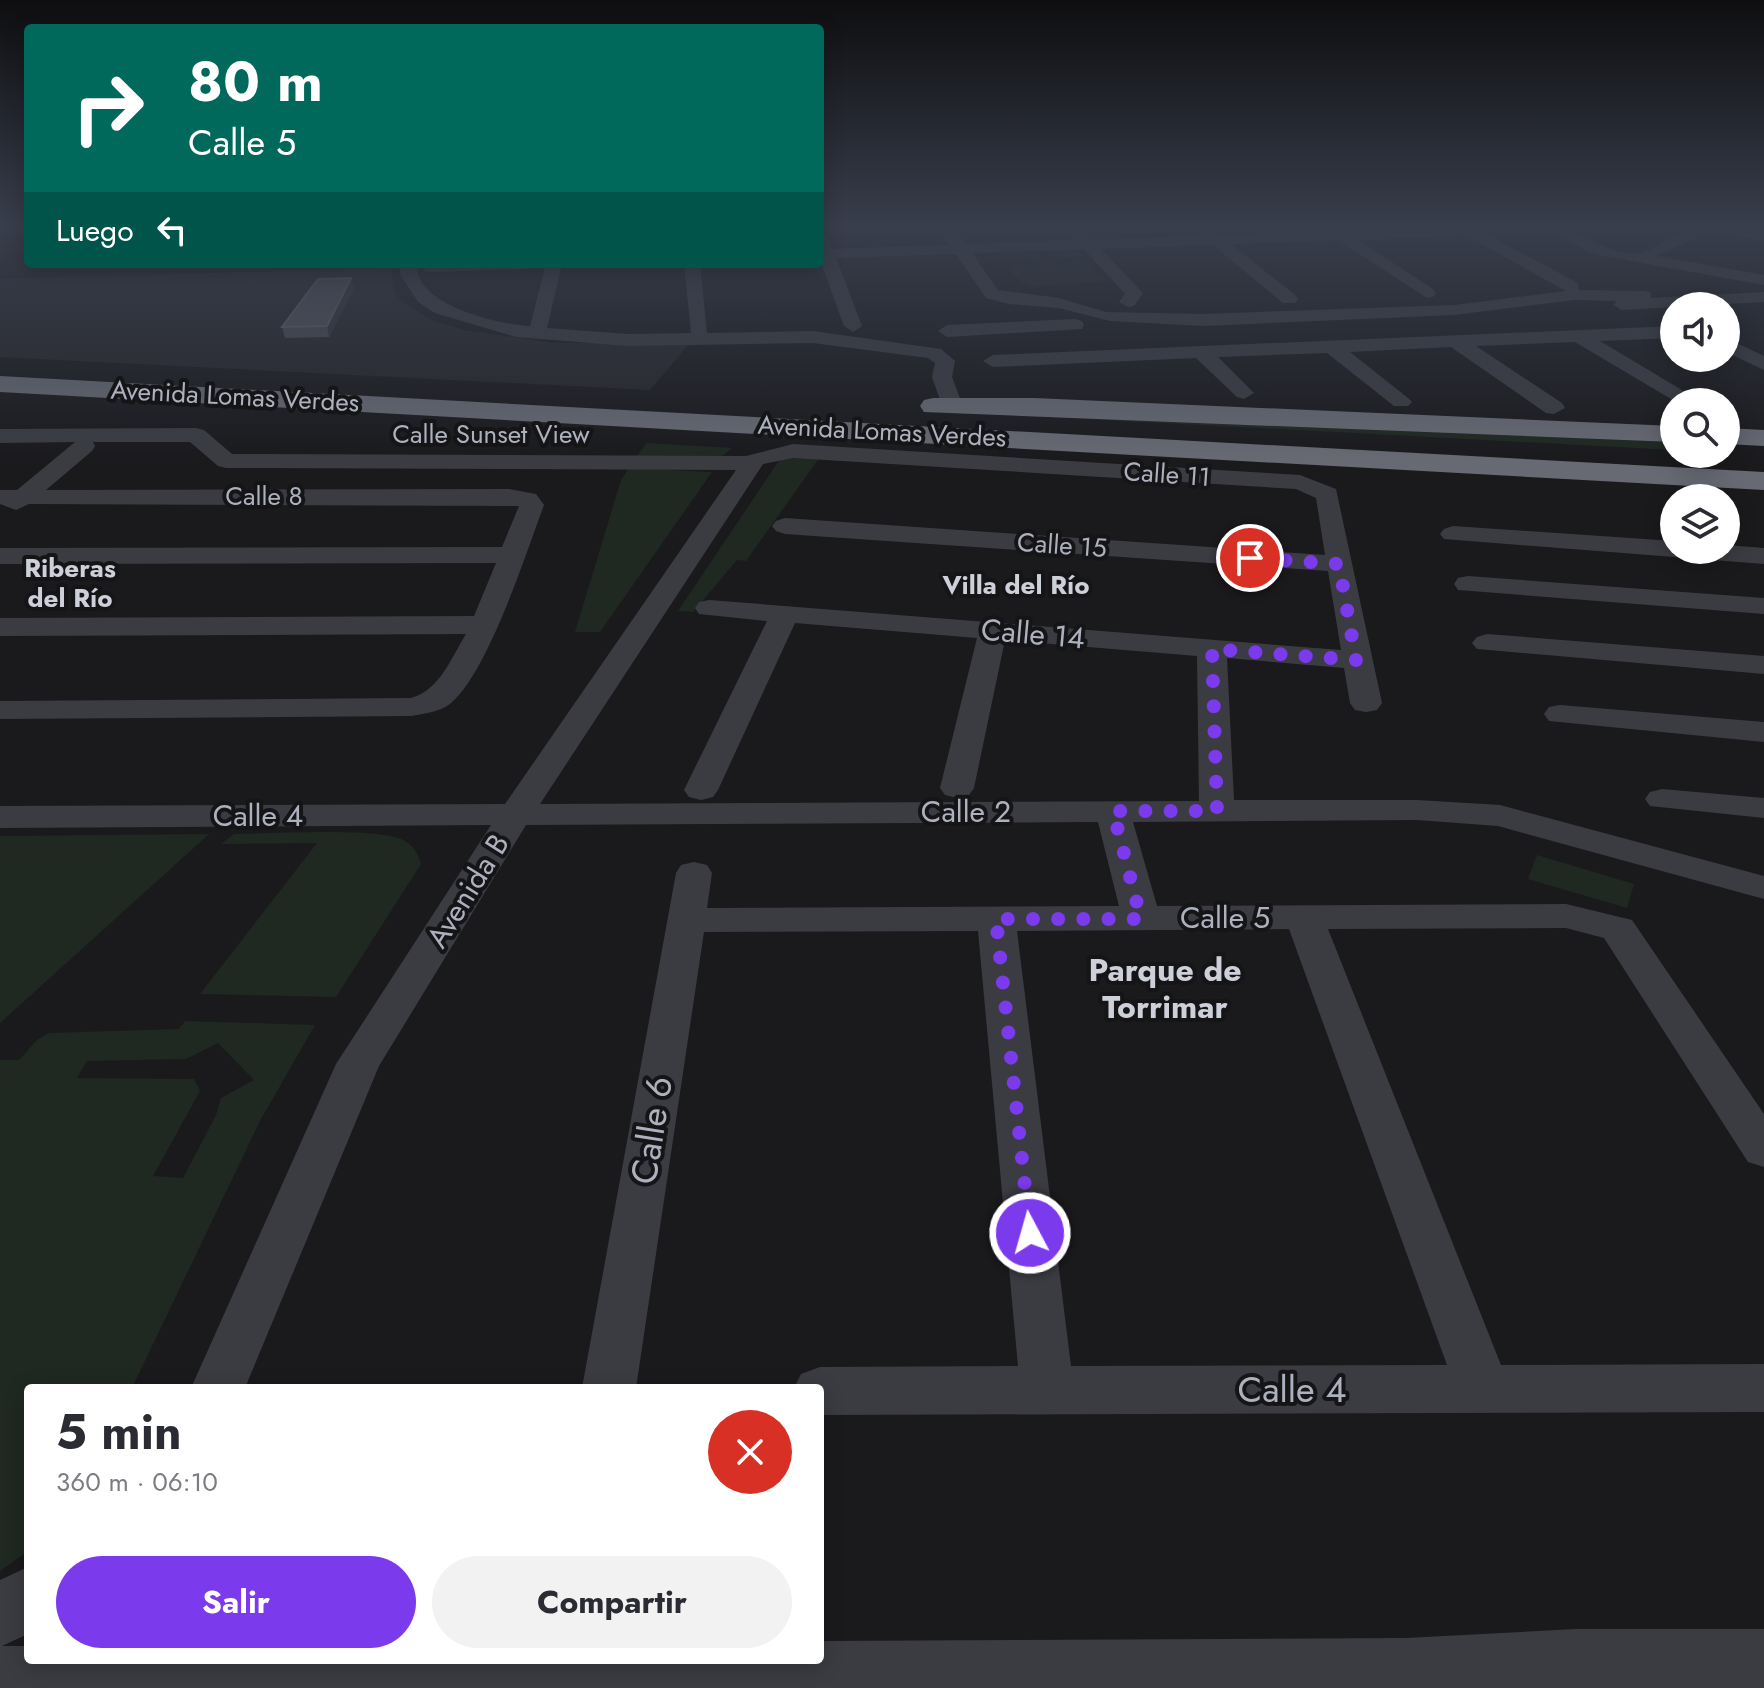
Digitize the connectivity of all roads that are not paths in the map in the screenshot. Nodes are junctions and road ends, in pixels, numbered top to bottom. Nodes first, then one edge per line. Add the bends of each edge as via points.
1 (435, 304) edge
2 (544, 304) edge
3 (696, 304) edge
4 (844, 304) edge
5 (1015, 304) edge
6 (1044, 304) edge
7 (1057, 304) edge
8 (1504, 304) edge
9 (1550, 304) edge
10 (1626, 304) edge
11 (1024, 308) junction
12 (1573, 309) junction
13 (1454, 310) junction
14 (1091, 320) junction
15 (539, 326) dead end
16 (853, 326) dead end
17 (699, 331) dead end
18 (947, 331) dead end
19 (1660, 333) edge
20 (1578, 336) junction
21 (1455, 341) junction
22 (1740, 343) edge
23 (1331, 346) junction
24 (1201, 352) junction
25 (1121, 355) junction
26 (993, 361) dead end
27 (1764, 364) edge
28 (0, 367) edge
29 (0, 384) edge
30 (1667, 388) edge
31 (1244, 393) dead end
32 (1401, 402) dead end
33 (911, 406) dead end
34 (952, 406) junction
35 (748, 407) junction
36 (883, 407) dead end
37 (1554, 408) dead end
38 (1660, 433) edge
39 (0, 436) edge
40 (1740, 437) edge
41 (1764, 438) edge
42 (0, 446) edge
43 (84, 446) junction
44 (172, 446) dead end
45 (752, 463) junction
46 (1764, 463) edge
47 (1764, 481) edge
48 (12, 497) edge
49 (0, 517) edge
50 (785, 526) dead end
51 (1453, 534) dead end
52 (1660, 548) edge
53 (1740, 554) edge
54 (514, 555) junction
55 (0, 556) edge
56 (1764, 556) edge
57 (1339, 564) junction
58 (1468, 584) dead end
59 (1764, 606) edge
60 (709, 608) dead end
61 (785, 614) junction
62 (485, 625) junction
63 (0, 627) edge
64 (993, 631) junction
65 (1487, 643) dead end
66 (1212, 649) junction
67 (1356, 660) junction
68 (1764, 665) edge
69 (1366, 703) dead end
70 (0, 710) edge
71 (1560, 714) dead end
72 (1764, 732) edge
73 (957, 788) dead end
74 (701, 790) dead end
75 (1662, 799) dead end
76 (1764, 808) edge
77 (1113, 811) junction
78 (1217, 811) junction
79 (515, 815) junction
80 (0, 817) edge
81 (694, 873) dead end
82 (1764, 888) edge
83 (1304, 918) junction
84 (996, 919) junction
85 (1141, 919) junction
86 (686, 920) junction
87 (1764, 1150) edge
88 (220, 1384) edge
89 (610, 1384) edge
90 (1764, 1388) edge
91 (1483, 1389) junction
92 (1047, 1390) junction
93 (824, 1391) edge
94 (24, 1601) edge
95 (0, 1616) edge
96 (1764, 1661) edge
97 (298, 1667) edge
98 (95, 1675) edge
99 (0, 1678) edge

1 - 34 street via 463,318 516,331 628,340 813,337 934,353 945,361 942,377
2 - 15 street
3 - 17 street
4 - 16 street
5 - 11 street
6 - 11 street
7 - 14 street
8 - 13 street
9 - 12 street
10 - 12 street
11 - 14 street
12 - 13 street
13 - 14 street
14 - 18 street
14 - 25 street
19 - 20 street
20 - 21 street
20 - 30 street
21 - 23 street
21 - 37 street
22 - 27 street
23 - 24 street
23 - 32 street
24 - 25 street
24 - 31 street
25 - 26 street
28 - 35 highway, Avenida Lomas Verdes
29 - 47 highway, Avenida Lomas Verdes
33 - 34 highway
34 - 38 highway
35 - 36 highway
35 - 46 highway, Avenida Lomas Verdes
39 - 45 street, Calle Sunset View via 196,435 226,461
40 - 41 highway
42 - 43 street
43 - 44 street
43 - 48 street
45 - 57 street, Calle 11 via 793,451 1300,482 1327,494
45 - 79 street, Avenida B
48 - 49 street
48 - 54 street, Calle 8 via 509,496 532,505
50 - 57 street, Calle 15
51 - 52 street
53 - 56 street
54 - 55 street
54 - 62 street
57 - 67 street, Calle 11
58 - 59 street
60 - 61 street, Calle 14
61 - 64 street, Calle 14
61 - 74 street
62 - 63 street
62 - 70 street via 448,689 434,701 411,707
64 - 66 street, Calle 14
64 - 73 street
65 - 68 street
66 - 67 street, Calle 14
66 - 78 street
67 - 69 street, Calle 11
71 - 72 street
75 - 76 street
77 - 78 street, Calle 2
77 - 79 street, Calle 2
77 - 85 street
78 - 82 street, Calle 2 via 1417,810 1500,816
79 - 80 street, Calle 4
79 - 88 street, Avenida B via 358,1064
81 - 86 street, Calle 6
83 - 85 street, Calle 5
83 - 87 street, Calle 5 via 1566,916 1618,929
83 - 91 street
84 - 85 street, Calle 5
84 - 86 street, Calle 5
84 - 92 street
86 - 89 street, Calle 6
90 - 91 street, Calle 4
91 - 92 street, Calle 4
92 - 93 street, Calle 4
94 - 95 street
96 - 97 street via 1576,1661 1390,1670
97 - 98 street
98 - 99 street

